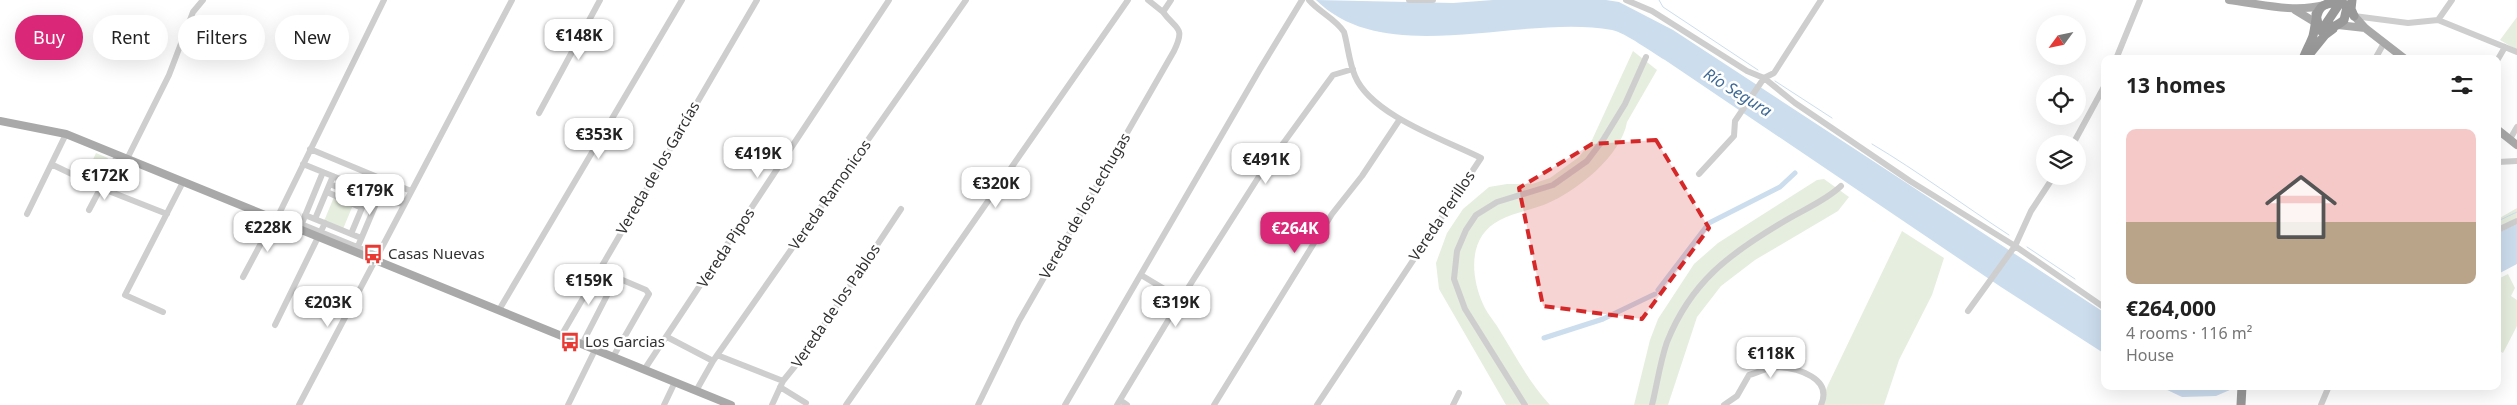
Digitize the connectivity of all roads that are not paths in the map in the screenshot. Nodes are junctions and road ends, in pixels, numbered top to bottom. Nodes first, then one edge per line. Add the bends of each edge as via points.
1 (203, 0) edge
2 (384, 0) edge
3 (512, 0) edge
4 (600, 0) edge
5 (682, 0) edge
6 (757, 0) edge
7 (889, 0) edge
8 (966, 0) edge
9 (1128, 0) edge
10 (1148, 0) edge
11 (1171, 0) edge
12 (1302, 0) edge
13 (1309, 0) edge
14 (1409, 0) edge
15 (1433, 0) edge
16 (1626, 0) edge
17 (1821, 0) edge
18 (2140, 0) edge
19 (2229, 0) edge
20 (2452, 0) edge
21 (2344, 6) edge
22 (2291, 8) junction
23 (1163, 12) junction
24 (2438, 20) junction
25 (2315, 22) junction
26 (2338, 25) junction
27 (2365, 28) junction
28 (2384, 43) junction
29 (2505, 47) junction
30 (2517, 52) edge
31 (2118, 55) edge
32 (2306, 55) edge
33 (2308, 55) edge
34 (2377, 55) edge
35 (2400, 55) edge
36 (2500, 55) edge
37 (1646, 57) dead end
38 (1353, 69) junction
39 (1764, 78) junction
40 (2101, 92) edge
41 (539, 113) dead end
42 (1400, 119) junction
43 (0, 121) edge
44 (2517, 127) edge
45 (2501, 132) edge
46 (66, 134) junction
47 (2078, 135) edge
48 (2510, 139) junction
49 (2517, 145) edge
50 (310, 149) junction
51 (118, 155) junction
52 (127, 159) junction
53 (2517, 161) edge
54 (2501, 162) edge
55 (303, 164) junction
56 (53, 165) junction
57 (324, 172) junction
58 (1699, 174) dead end
59 (334, 176) junction
60 (386, 180) junction
61 (183, 182) junction
62 (330, 184) junction
63 (2048, 185) edge
64 (1841, 186) dead end
65 (101, 188) junction
66 (369, 190) junction
67 (411, 191) junction
68 (326, 192) junction
69 (379, 194) junction
70 (366, 199) junction
71 (404, 205) junction
72 (362, 208) junction
73 (901, 209) dead end
74 (89, 210) dead end
75 (26, 214) dead end
76 (167, 214) junction
77 (305, 215) junction
78 (276, 218) junction
79 (315, 219) junction
80 (2517, 221) edge
81 (325, 223) junction
82 (301, 227) junction
83 (339, 229) junction
84 (2501, 229) edge
85 (351, 234) junction
86 (320, 235) junction
87 (361, 238) junction
88 (334, 241) junction
89 (2015, 246) junction
90 (356, 250) junction
91 (377, 258) junction
92 (599, 270) junction
93 (1141, 275) junction
94 (243, 277) dead end
95 (616, 278) junction
96 (1181, 299) junction
97 (2101, 305) edge
98 (498, 310) junction
99 (163, 312) dead end
100 (1968, 312) dead end
101 (275, 325) dead end
102 (561, 336) junction
103 (667, 337) junction
104 (582, 344) junction
105 (595, 350) junction
106 (717, 356) junction
107 (613, 357) junction
108 (713, 362) junction
109 (644, 370) junction
110 (675, 382) junction
111 (782, 384) junction
112 (2327, 390) edge
113 (696, 391) junction
114 (1459, 393) dead end
115 (1118, 402) edge
116 (806, 403) dead end
117 (299, 405) edge
118 (568, 405) edge
119 (664, 405) edge
120 (731, 405) edge
121 (772, 405) edge
122 (846, 405) edge
123 (978, 405) edge
124 (1065, 405) edge
125 (1127, 405) edge
126 (1214, 405) edge
127 (1317, 405) edge
128 (1453, 405) edge
129 (1525, 405) edge
130 (1652, 405) edge
131 (1724, 405) edge
132 (1821, 405) edge
133 (2321, 405) edge

1 - 52 street via 193,12 169,75
2 - 50 street
3 - 67 street
4 - 41 street
5 - 98 street
6 - 92 street, Vereda de los Garcías
7 - 103 street, Vereda Pipos
8 - 106 street, Vereda Ramonicos
9 - 122 street
10 - 23 street
11 - 23 street
12 - 93 street
13 - 38 street, Vereda Perillos via 1340,25
14 - 15 street
16 - 39 street via 1652,11 1747,72
17 - 39 street via 1774,73
18 - 31 street
19 - 22 main road
20 - 24 street
21 - 22 main road
21 - 24 street via 2408,24
21 - 25 highway
21 - 25 highway
21 - 26 highway
21 - 27 main road
22 - 25 main road
23 - 123 street, Vereda de los Lechugas via 1175,24 1181,37 1019,321
24 - 29 street
25 - 26 highway
25 - 32 highway
26 - 27 main road
26 - 33 highway
27 - 28 main road
28 - 34 street
28 - 35 main road
29 - 30 street
29 - 36 street
37 - 129 street via 1625,104 1586,161 1553,185 1497,202 1476,215 1457,251 1454,279 1465,310
38 - 42 street, Vereda Perillos via 1364,90 1377,104
38 - 96 street via 1333,75 1258,178
39 - 58 street via 1735,121 1734,136
39 - 89 street via 1795,103 1910,181
40 - 47 street
42 - 126 street via 1332,214
42 - 127 street, Vereda Perillos via 1481,158
43 - 46 main road
44 - 48 street
45 - 48 main road
46 - 51 main road
46 - 56 street
48 - 49 main road
50 - 55 street
50 - 60 street
51 - 52 main road
51 - 65 street
52 - 61 main road
53 - 54 street
55 - 57 street
55 - 78 street
56 - 65 street
56 - 75 street
57 - 59 street
57 - 77 street
59 - 62 street
59 - 66 street
60 - 67 street
60 - 69 street
61 - 76 street
61 - 78 main road
62 - 68 street
62 - 70 street
63 - 89 street via 2031,211
64 - 130 street via 1732,255 1705,278 1682,309 1667,344
65 - 74 street
65 - 76 street
66 - 69 street
66 - 70 street
67 - 71 street
68 - 72 street
68 - 79 street
69 - 71 street
69 - 87 street
70 - 72 street
71 - 91 street
72 - 85 street
73 - 111 street, Vereda de los Pablos
76 - 99 street via 125,295
77 - 79 street
77 - 82 street
78 - 82 main road
78 - 94 street
79 - 81 street
80 - 84 street
81 - 83 street
81 - 86 street
82 - 86 main road
83 - 85 street
83 - 88 street
85 - 87 street
86 - 88 main road
86 - 101 street
87 - 90 street
88 - 90 main road
89 - 97 street
89 - 100 street
90 - 91 main road
91 - 98 main road
91 - 117 street
92 - 95 street
92 - 102 street, Vereda de los Garcías
93 - 96 street
93 - 124 street
95 - 104 street
95 - 107 street via 649,294
96 - 115 street
98 - 102 main road
102 - 104 main road
103 - 108 street
103 - 109 street, Vereda Pipos
104 - 105 main road
105 - 107 main road
105 - 118 street
106 - 108 street, Vereda Ramonicos
106 - 111 street
107 - 109 main road
108 - 113 street, Vereda Ramonicos
109 - 110 main road
110 - 113 main road
110 - 119 street
111 - 116 street
111 - 121 street, Vereda de los Pablos
112 - 133 street
113 - 120 main road
114 - 128 street
115 - 125 street
131 - 132 street via 1736,396 1749,375 1774,367 1816,378 1824,387

